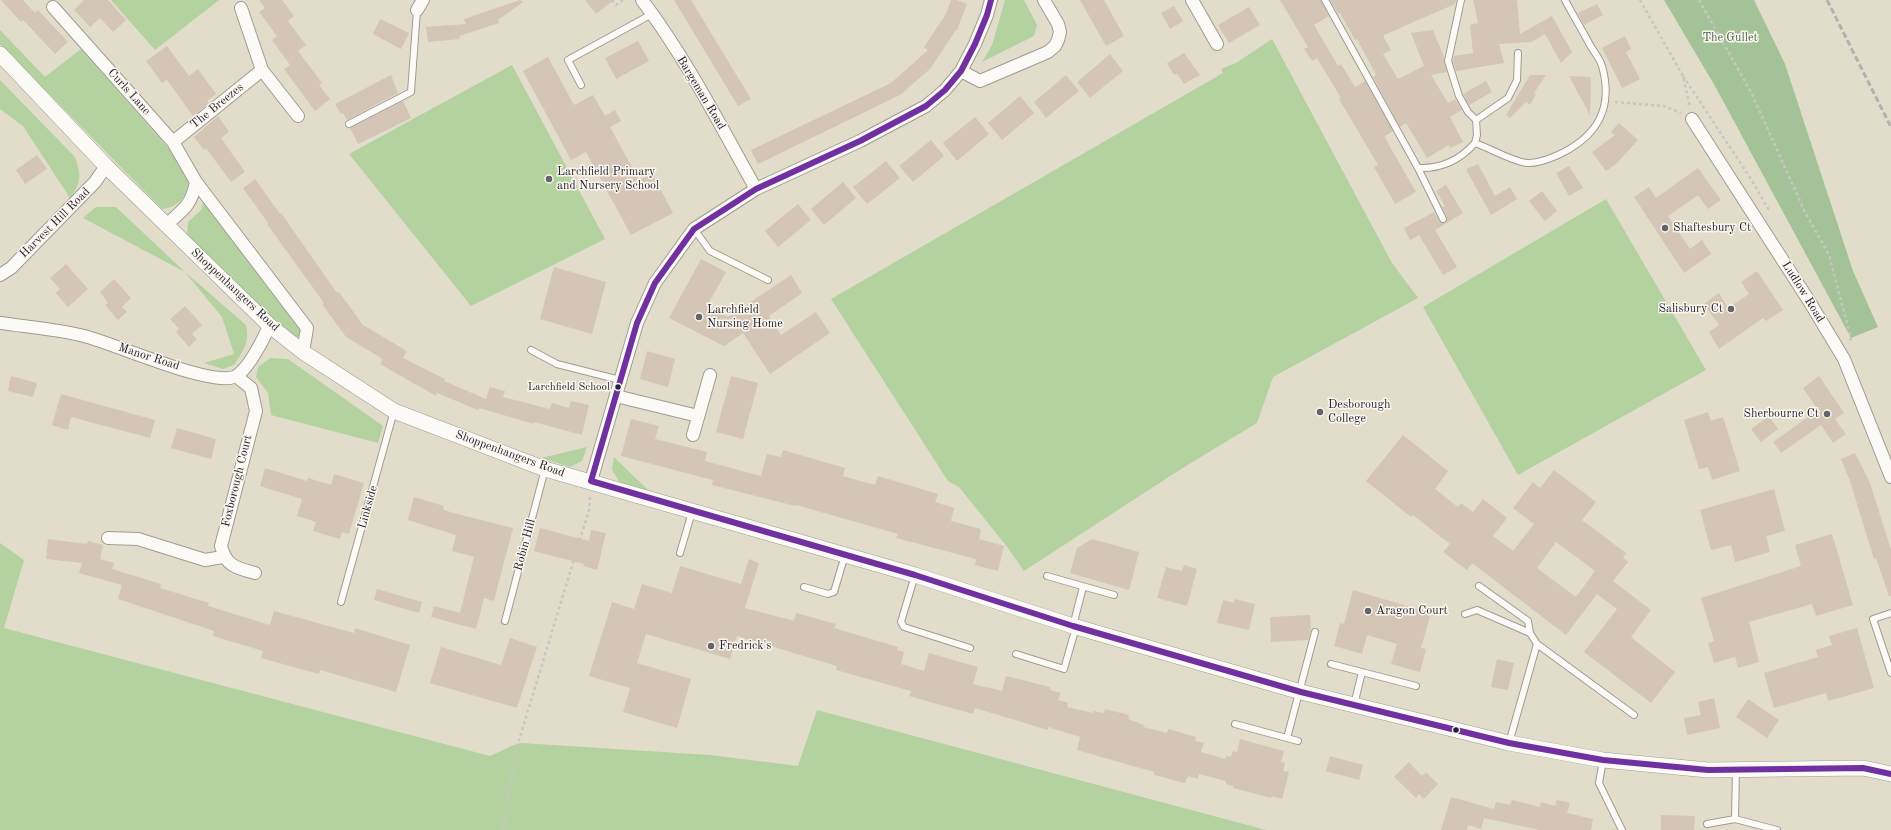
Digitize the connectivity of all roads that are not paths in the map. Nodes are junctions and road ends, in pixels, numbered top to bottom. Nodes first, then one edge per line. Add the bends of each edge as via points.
1 (642, 0) edge
2 (991, 0) edge
3 (1044, 0) edge
4 (1192, 0) edge
5 (1325, 0) edge
6 (1461, 0) edge
7 (1565, 0) edge
8 (420, 5) edge
9 (53, 7) dead end
10 (241, 8) dead end
11 (652, 14) junction
12 (1217, 44) dead end
13 (0, 54) edge
14 (1518, 54) dead end
15 (262, 70) junction
16 (961, 71) junction
17 (581, 86) dead end
18 (298, 116) dead end
19 (1692, 119) road end
20 (1476, 120) junction
21 (349, 124) dead end
22 (173, 142) junction
23 (1475, 143) junction
24 (106, 166) junction
25 (1418, 168) junction
26 (196, 182) junction
27 (756, 189) junction
28 (1443, 218) dead end
29 (166, 225) junction
30 (694, 229) junction
31 (0, 275) edge
32 (768, 280) dead end
33 (0, 323) edge
34 (269, 325) junction
35 (531, 350) dead end
36 (302, 352) junction
37 (710, 375) dead end
38 (236, 376) junction
39 (620, 380) junction
40 (616, 396) junction
41 (394, 411) junction
42 (698, 416) junction
43 (693, 435) dead end
44 (545, 469) junction
45 (1891, 477) edge
46 (590, 481) junction
47 (692, 510) junction
48 (108, 538) dead end
49 (680, 553) dead end
50 (845, 555) junction
51 (224, 557) junction
52 (255, 573) dead end
53 (915, 575) junction
54 (1047, 576) dead end
55 (1083, 586) junction
56 (1479, 586) dead end
57 (804, 587) dead end
58 (1114, 595) dead end
59 (341, 602) dead end
60 (1891, 613) edge
61 (1465, 614) dead end
62 (506, 621) dead end
63 (1074, 626) junction
64 (1315, 632) dead end
65 (1530, 633) junction
66 (1537, 644) junction
67 (970, 648) dead end
68 (1016, 654) dead end
69 (1331, 664) dead end
70 (1362, 672) junction
71 (1891, 673) edge
72 (1416, 686) dead end
73 (1301, 692) junction
74 (1354, 705) junction
75 (1634, 715) dead end
76 (1235, 724) dead end
77 (1287, 738) junction
78 (1298, 741) dead end
79 (1509, 743) junction
80 (1603, 760) junction
81 (1736, 770) junction
82 (1891, 774) edge
83 (1735, 819) junction
84 (1707, 824) dead end
85 (1622, 830) edge
86 (1777, 830) edge

1 - 11 street, Bargeman Road
2 - 16 street via 987,16
3 - 16 street via 1060,32 1058,40 1048,52 980,81
4 - 12 street
5 - 25 lane
6 - 20 lane via 1448,61 1459,96
7 - 23 lane via 1601,65 1604,79 1604,102 1600,118 1589,136 1569,150 1543,161 1528,163
8 - 21 lane via 410,92
9 - 22 street, Curls Lane
10 - 15 street
11 - 17 lane via 568,60
11 - 27 street, Bargeman Road via 707,102
13 - 24 street, Shoppenhangers Road
14 - 20 lane via 1517,80 1508,98
15 - 18 street
15 - 22 street, The Breezes
16 - 27 street via 945,90 926,106 860,141
19 - 45 street, Ludlow Road via 1844,359
20 - 23 lane
22 - 26 street, Curls Lane
23 - 25 lane via 1467,153 1450,163 1430,169
24 - 29 street, Shoppenhangers Road
24 - 31 street, Harvest Hill Road via 95,182 11,268
25 - 28 lane
26 - 29 street via 188,206
26 - 36 street, Curls Lane via 307,328
27 - 30 street
29 - 34 street, Shoppenhangers Road
30 - 32 lane via 710,251
30 - 39 street via 655,283 637,323
33 - 38 street, Manor Road via 84,336 178,368 221,379
34 - 36 street, Shoppenhangers Road
34 - 38 street via 264,341
35 - 39 lane via 563,366
36 - 41 street, Shoppenhangers Road
37 - 42 street
38 - 51 street, Foxborough Court via 251,388 256,410 221,546
39 - 40 street
40 - 42 street
40 - 46 street
41 - 44 street, Shoppenhangers Road
41 - 59 lane, Linkside
42 - 43 street
44 - 46 street, Shoppenhangers Road
44 - 62 lane, Robin Hill
46 - 47 street, Shoppenhangers Road
47 - 49 lane
47 - 50 street, Shoppenhangers Road
48 - 51 street via 138,539 205,560
50 - 53 street, Shoppenhangers Road
50 - 57 lane via 834,592 828,594
51 - 52 street via 234,567
53 - 63 street, Shoppenhangers Road
53 - 67 lane via 901,622 904,627
54 - 55 lane
55 - 58 lane
55 - 63 lane
56 - 65 lane via 1528,621
60 - 71 lane via 1873,619
61 - 65 lane via 1477,610
63 - 68 lane via 1064,669
63 - 73 street, Shoppenhangers Road
64 - 73 lane
65 - 66 lane
66 - 75 lane
66 - 79 lane
69 - 70 lane
70 - 72 lane
70 - 74 lane
73 - 74 street, Shoppenhangers Road
73 - 77 lane
74 - 79 street, Shoppenhangers Road
76 - 77 lane
77 - 78 lane
79 - 80 street, Shoppenhangers Road
80 - 81 street, Shoppenhangers Road via 1708,770
80 - 85 lane via 1599,783
81 - 82 street, Shoppenhangers Road via 1863,768
81 - 83 lane
83 - 84 lane
83 - 86 lane

